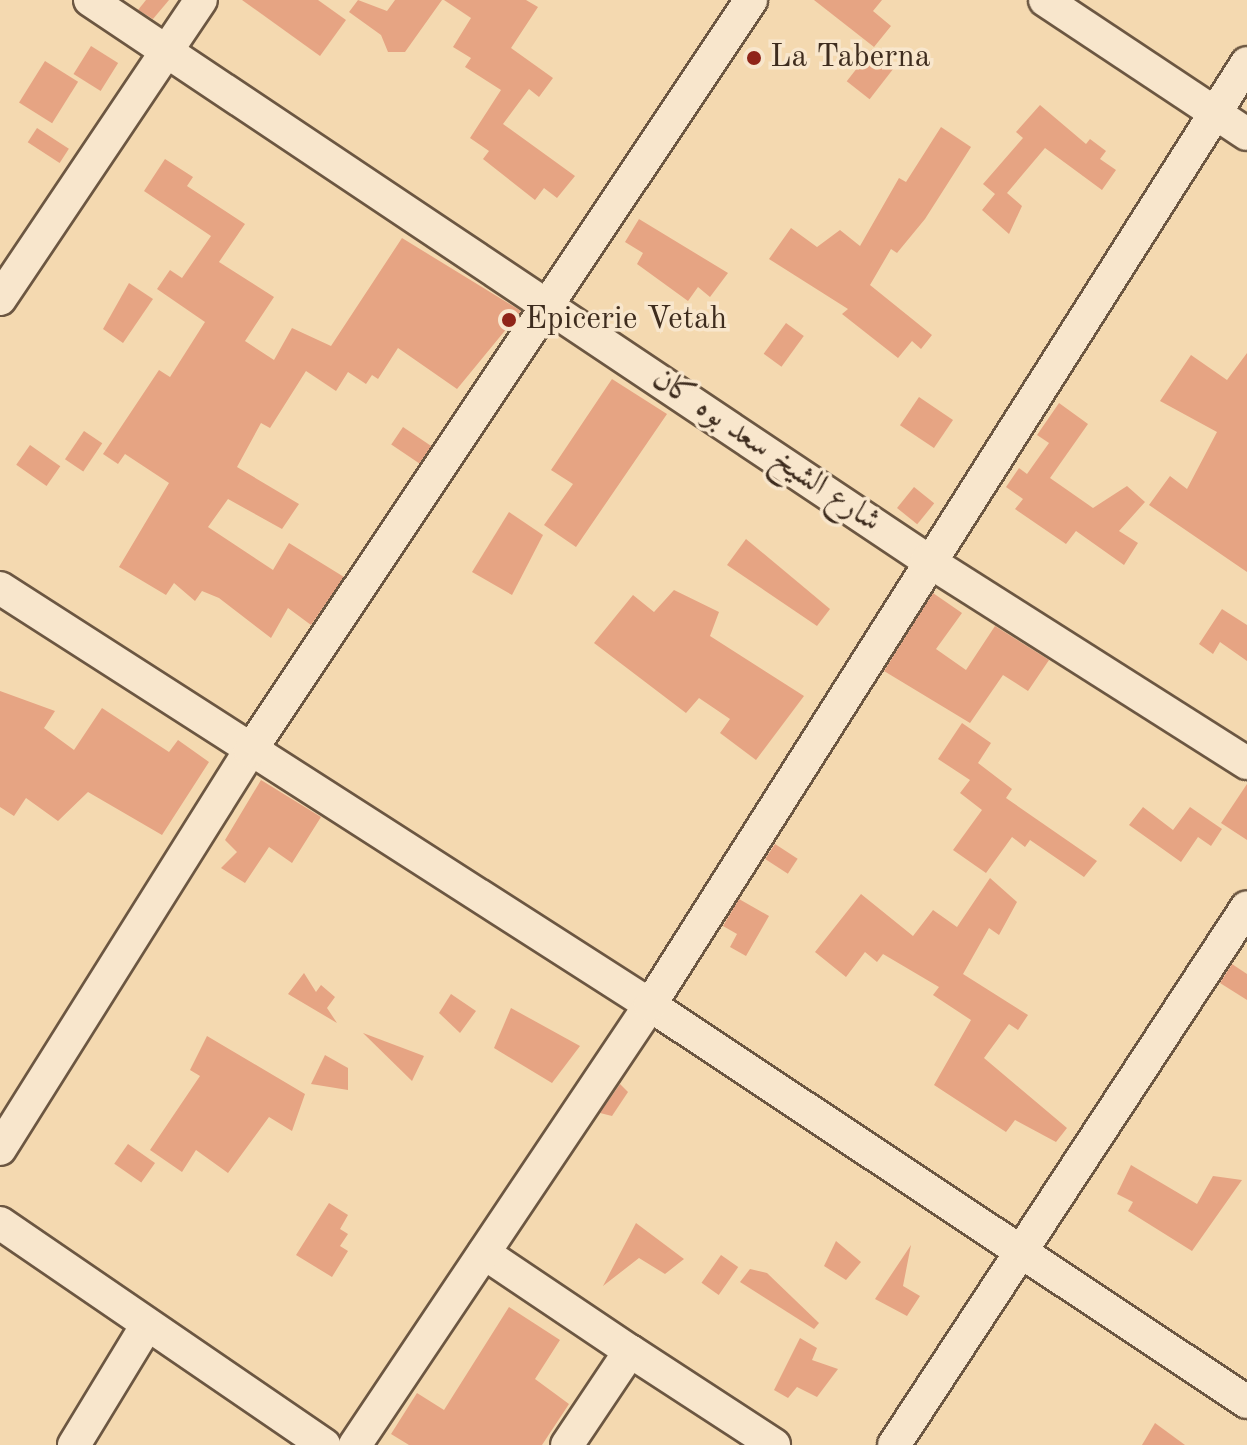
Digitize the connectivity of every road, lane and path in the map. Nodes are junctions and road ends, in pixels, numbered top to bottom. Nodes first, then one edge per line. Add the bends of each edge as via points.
1 (90, 0) edge
2 (201, 0) edge
3 (751, 0) edge
4 (1045, 0) edge
5 (168, 51) junction
6 (1247, 63) edge
7 (1214, 113) junction
8 (1247, 134) edge
9 (0, 299) edge
10 (550, 305) junction
11 (927, 560) junction
12 (0, 588) edge
13 (250, 751) junction
14 (1247, 763) edge
15 (1247, 907) edge
16 (650, 1005) junction
17 (0, 1149) edge
18 (0, 1223) edge
19 (1017, 1252) junction
20 (484, 1253) junction
21 (147, 1325) junction
22 (630, 1351) junction
23 (1247, 1402) edge
24 (74, 1445) edge
25 (324, 1445) edge
26 (355, 1445) edge
27 (567, 1445) edge
28 (774, 1445) edge
29 (894, 1445) edge

1 - 5 street, شارع الشيخ سعد بوه كان
2 - 5 street
3 - 10 street
4 - 7 street
5 - 9 street
5 - 10 street, شارع الشيخ سعد بوه كان
6 - 7 street
7 - 8 street
7 - 11 street
10 - 11 street, شارع الشيخ سعد بوه كان
10 - 13 street
11 - 14 street, شارع الشيخ سعد بوه كان
11 - 16 street
12 - 13 street
13 - 16 street
13 - 17 street
15 - 19 street
16 - 19 street
16 - 20 street
18 - 21 street
19 - 23 street
19 - 29 street
20 - 22 street
20 - 26 street
21 - 24 street
21 - 25 street
22 - 27 street
22 - 28 street

